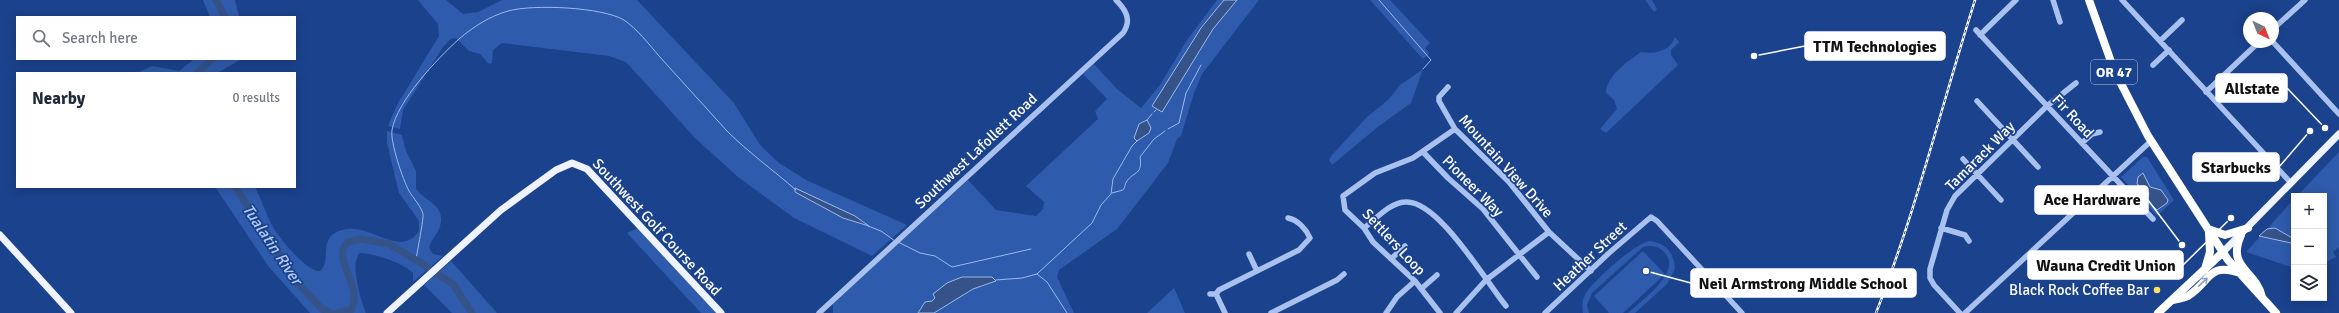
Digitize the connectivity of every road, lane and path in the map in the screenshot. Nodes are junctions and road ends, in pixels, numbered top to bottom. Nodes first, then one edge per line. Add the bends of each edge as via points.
1 (1116, 0) edge
2 (2016, 0) edge
3 (2053, 0) edge
4 (2089, 0) edge
5 (2122, 0) edge
6 (2305, 0) edge
7 (2182, 20) dead end
8 (2060, 22) dead end
9 (2279, 24) edge
10 (1976, 30) dead end
11 (1980, 35) junction
12 (2160, 41) junction
13 (2253, 48) edge
14 (2278, 48) edge
15 (2169, 50) junction
16 (2153, 64) dead end
17 (2076, 83) dead end
18 (1448, 87) dead end
19 (2206, 92) junction
20 (1977, 101) dead end
21 (2047, 106) junction
22 (2339, 114) edge
23 (1455, 129) junction
24 (2100, 132) dead end
25 (2339, 134) edge
26 (2013, 140) junction
27 (2151, 141) junction
28 (2082, 143) junction
29 (1423, 152) junction
30 (1963, 159) dead end
31 (2038, 167) dead end
32 (1976, 174) junction
33 (2113, 176) junction
34 (2291, 183) junction
35 (2001, 200) dead end
36 (1288, 218) dead end
37 (2153, 219) dead end
38 (1364, 228) junction
39 (1941, 228) junction
40 (2248, 228) junction
41 (2208, 229) junction
42 (1549, 232) junction
43 (0, 235) edge
44 (2241, 235) junction
45 (1969, 241) dead end
46 (1405, 246) dead end
47 (2223, 252) junction
48 (1249, 254) dead end
49 (1519, 256) junction
50 (1391, 260) junction
51 (2205, 269) junction
52 (1257, 271) junction
53 (1591, 271) junction
54 (2240, 273) junction
55 (1344, 274) dead end
56 (1437, 275) dead end
57 (1537, 277) dead end
58 (1486, 280) junction
59 (1415, 281) junction
60 (1421, 289) junction
61 (2262, 298) junction
62 (2171, 301) junction
63 (1506, 306) dead end
64 (71, 313) edge
65 (387, 313) edge
66 (720, 313) edge
67 (819, 313) edge
68 (1225, 313) edge
69 (1271, 313) edge
70 (1386, 313) edge
71 (1440, 313) edge
72 (1456, 313) edge
73 (1546, 313) edge
74 (1742, 313) edge
75 (1960, 313) edge
76 (1965, 313) edge
77 (2158, 313) edge
78 (2276, 313) edge

1 - 67 street, Southwest Lafollett Road via 1127,16 1127,24 1122,33
2 - 11 street
3 - 8 street
4 - 27 highway, OR 47 via 2114,70
5 - 12 street
6 - 9 street
7 - 12 street
10 - 11 street, Fir Road
11 - 21 street, Fir Road
12 - 15 street
13 - 19 street
14 - 22 street
15 - 16 street
15 - 19 street
17 - 21 street, Tamarack Way
18 - 23 street, Mountain View Drive via 1439,97 1439,101
19 - 34 street
20 - 26 street
21 - 26 street, Tamarack Way
21 - 28 street, Fir Road
23 - 29 street, Settlers Loop
23 - 42 street, Mountain View Drive via 1509,182
24 - 28 street via 2092,134
25 - 34 main road
26 - 31 street
26 - 32 street, Tamarack Way
27 - 33 street
27 - 41 highway, OR 47
28 - 33 street, Fir Road
29 - 38 street, Settlers Loop via 1404,163 1375,173 1343,196 1345,210
29 - 49 street, Pioneer Way via 1483,209
30 - 32 street
32 - 35 street
32 - 39 street, Tamarack Way via 1955,196
33 - 37 street, Fir Road
33 - 76 street
34 - 40 main road
36 - 52 street via 1294,219 1310,238 1299,250
38 - 50 street, Settlers Loop via 1373,242
38 - 58 street via 1392,206 1407,202 1419,205 1454,235
39 - 45 street via 1965,235
39 - 75 street, Tamarack Way via 1930,278
40 - 41 highway via 2225,235
40 - 44 main road
41 - 47 highway, OR 47
41 - 51 highway via 2211,248
42 - 49 street
42 - 53 street, Mountain View Drive
43 - 64 main road
44 - 47 main road
44 - 61 highway via 2236,256 2239,263 2260,286
46 - 50 street
47 - 51 highway
47 - 54 highway, OR 47
48 - 52 street
49 - 57 street, Pioneer Way
49 - 58 street
50 - 59 street, Settlers Loop
51 - 62 highway
52 - 68 street via 1213,294
53 - 73 street, Heather Street
53 - 74 street, Heather Street via 1651,217
54 - 61 highway, OR 47
62 -> 54 highway via 2188,296 2220,269
55 - 69 street
56 - 60 street
58 - 63 street
58 - 72 street
59 - 60 street, Settlers Loop
59 - 70 street via 1397,297
60 - 71 street, Settlers Loop
61 - 78 highway, OR 47
62 - 77 highway
65 - 66 main road, Southwest Golf Course Road via 494,216 559,167 569,164 581,165 598,180

